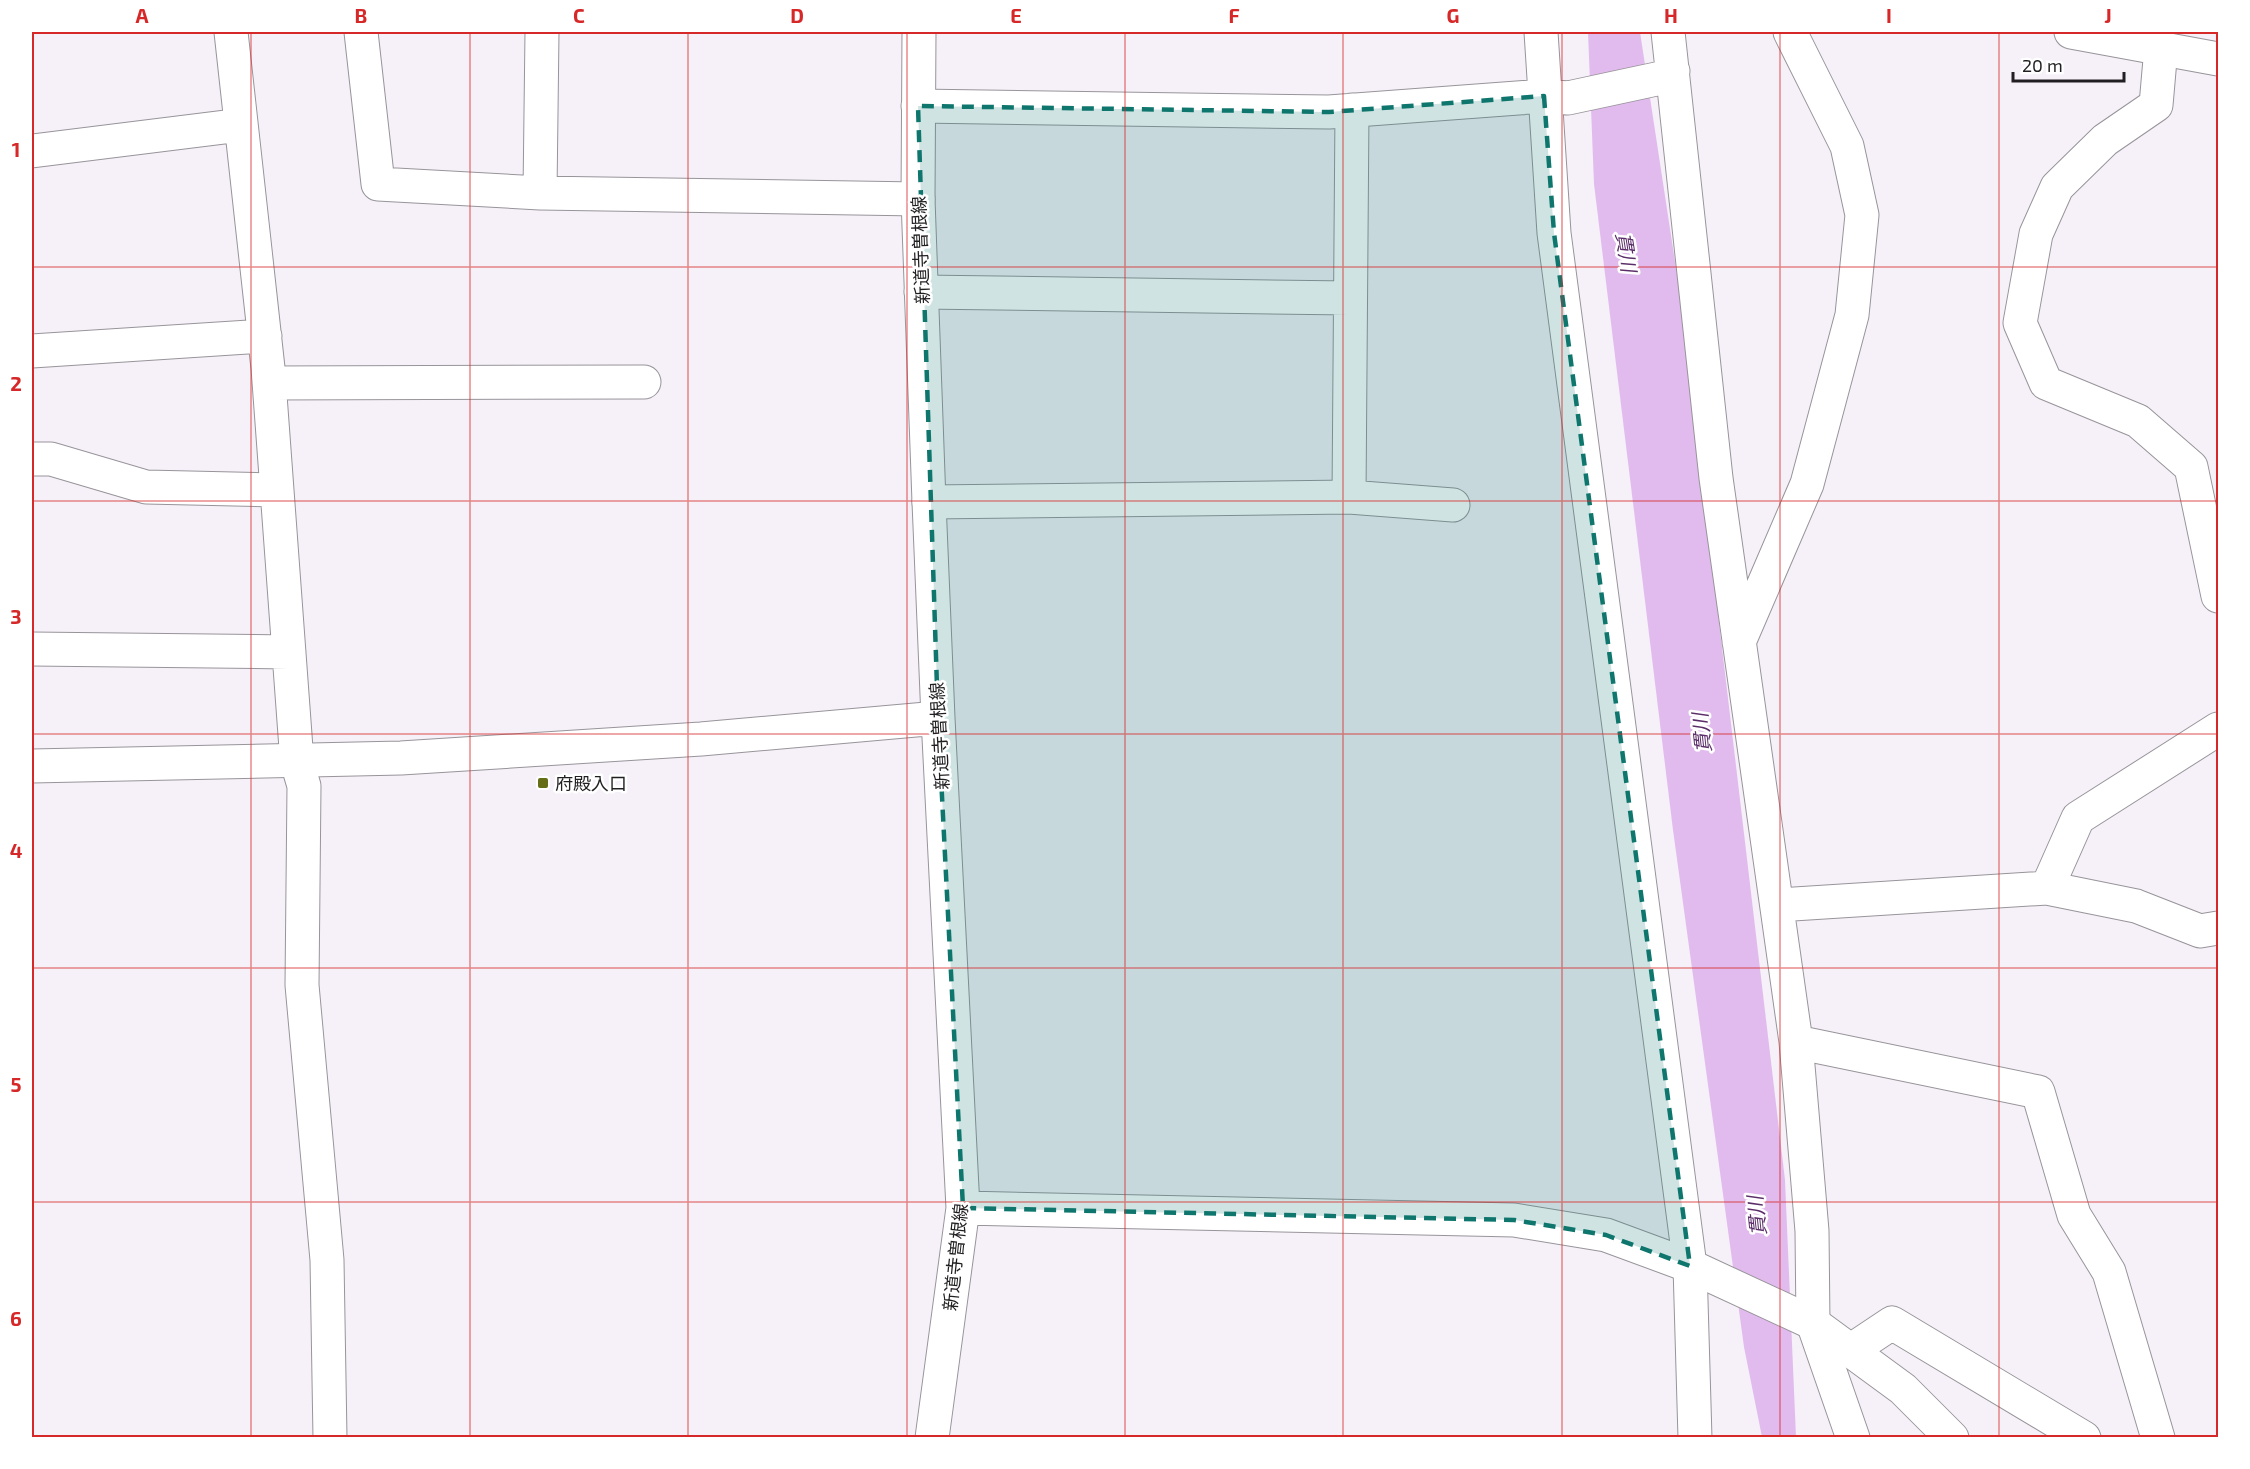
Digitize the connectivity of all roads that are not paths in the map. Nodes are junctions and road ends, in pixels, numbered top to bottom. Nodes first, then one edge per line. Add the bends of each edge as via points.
1 (231, 32) edge
2 (361, 32) edge
3 (542, 32) edge
4 (919, 32) edge
5 (1541, 32) edge
6 (1668, 32) edge
7 (1790, 32) edge
8 (2071, 32) edge
9 (2161, 48) junction
10 (2218, 59) edge
11 (1667, 75) junction
12 (1556, 97) junction
13 (918, 106) junction
14 (1352, 110) junction
15 (241, 125) junction
16 (32, 151) edge
17 (540, 193) junction
18 (918, 199) junction
19 (921, 292) junction
20 (1350, 298) junction
21 (265, 336) junction
22 (32, 351) edge
23 (644, 382) dead end
24 (269, 383) junction
25 (32, 459) edge
26 (277, 490) junction
27 (1349, 497) junction
28 (929, 502) junction
29 (1453, 505) dead end
30 (2218, 596) edge
31 (1739, 642) junction
32 (32, 649) edge
33 (289, 652) junction
34 (938, 718) junction
35 (2218, 729) edge
36 (297, 762) junction
37 (32, 766) edge
38 (2047, 888) junction
39 (1777, 905) junction
40 (2218, 928) edge
41 (1796, 1042) junction
42 (963, 1208) junction
43 (1689, 1266) junction
44 (1812, 1323) junction
45 (1850, 1351) junction
46 (330, 1437) edge
47 (932, 1437) edge
48 (1695, 1437) edge
49 (1853, 1437) edge
50 (1952, 1437) edge
51 (2084, 1437) edge
52 (2158, 1437) edge

1 - 15 street
2 - 17 street via 378,184
3 - 17 street
4 - 13 street, 新道寺曽根線
5 - 12 street
6 - 11 street
7 - 31 street via 1847,146 1862,214 1852,315 1807,484
8 - 9 street
9 - 10 street
9 - 30 street via 2156,105 2105,140 2057,187 2036,234 2020,323 2046,383 2138,421 2191,467
11 - 12 street
11 - 31 street
12 - 14 street
12 - 43 street via 1554,233
13 - 14 street
13 - 18 street, 新道寺曽根線
14 - 20 street
15 - 16 street
15 - 21 street
17 - 18 street
18 - 19 street, 新道寺曽根線
19 - 20 street
19 - 28 street, 新道寺曽根線
20 - 27 street
21 - 22 street
21 - 24 street
23 - 24 street
24 - 26 street
25 - 26 street via 51,459 146,487
26 - 33 street
27 - 28 street
27 - 29 street
28 - 34 street, 新道寺曽根線
31 - 39 street
32 - 33 street
33 - 36 street
34 - 36 street via 700,739
34 - 42 street, 新道寺曽根線
35 - 38 street via 2078,819
36 - 37 street
36 - 46 street via 304,786 302,985 327,1260
38 - 39 street
38 - 40 street via 2136,906 2200,931
39 - 41 street
41 - 44 street via 1812,1231
41 - 52 street via 2037,1092 2073,1215 2109,1272
42 - 43 street via 1514,1220 1606,1235
42 - 47 street, 新道寺曽根線
43 - 44 street
43 - 48 street
44 - 45 street
44 - 49 street
45 - 50 street via 1903,1389
45 - 51 street via 1892,1323

